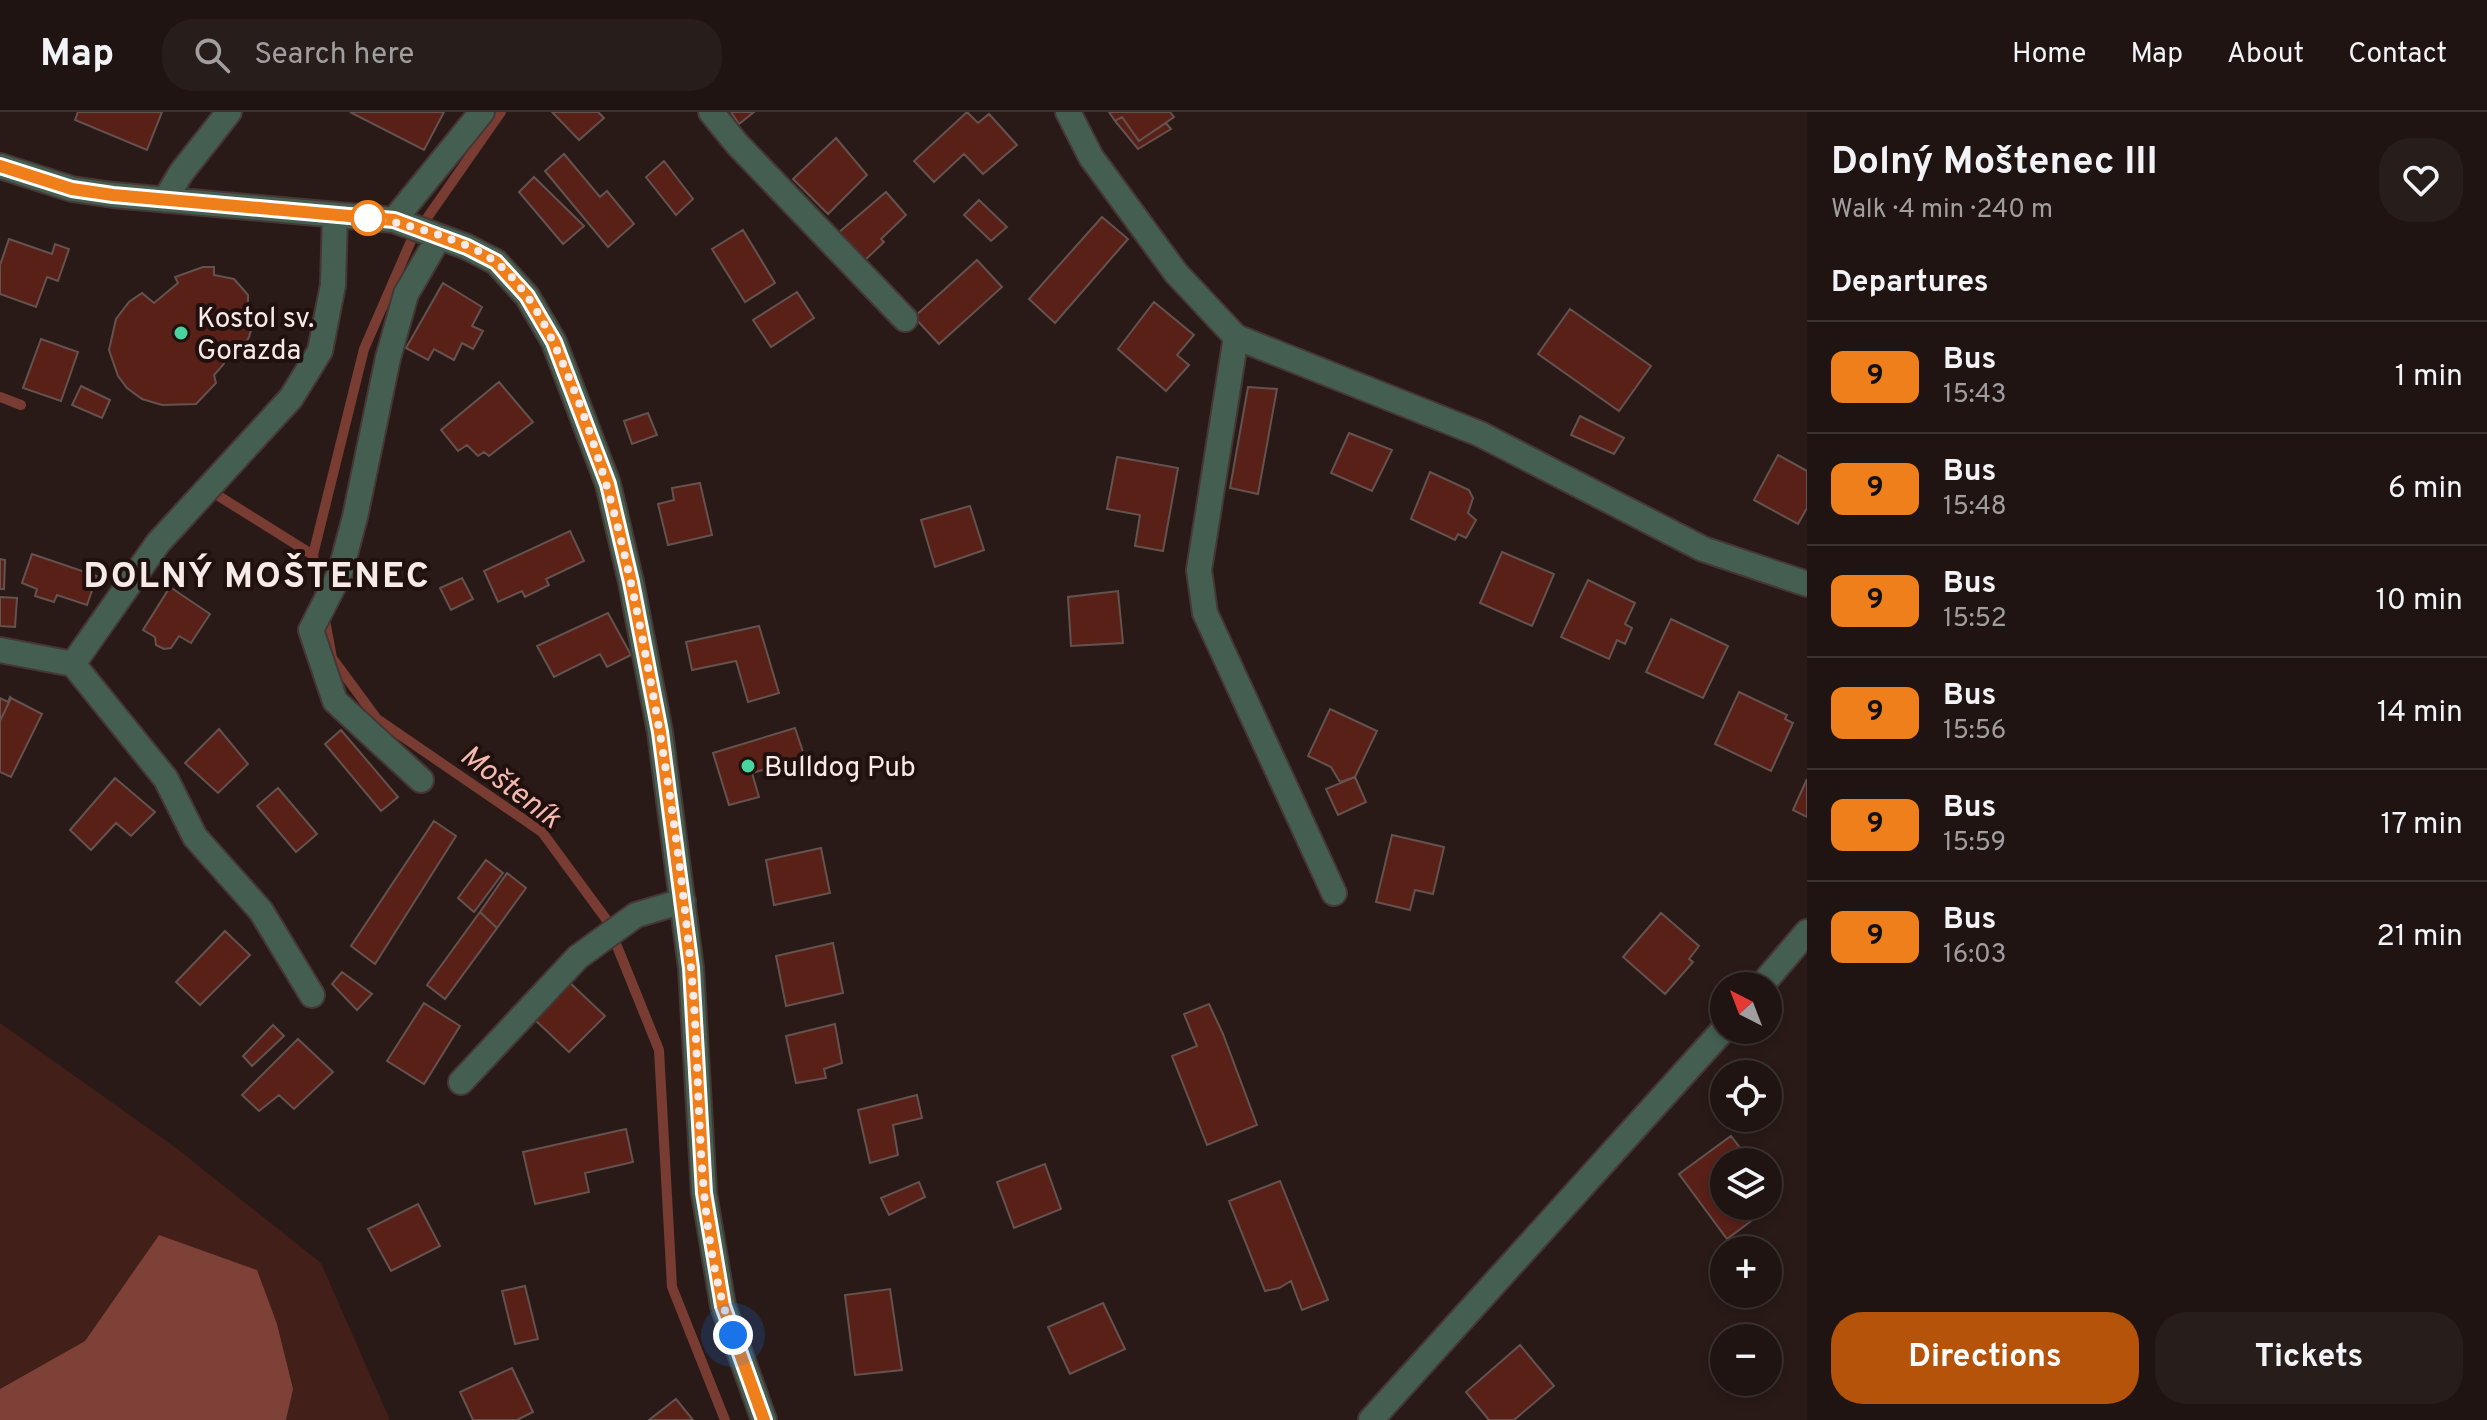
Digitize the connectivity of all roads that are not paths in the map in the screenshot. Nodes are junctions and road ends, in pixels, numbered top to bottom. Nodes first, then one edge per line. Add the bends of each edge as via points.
1 (229, 112) edge
2 (482, 112) edge
3 (711, 112) edge
4 (1068, 112) edge
5 (0, 166) edge
6 (165, 200) junction
7 (335, 215) junction
8 (399, 222) junction
9 (439, 237) junction
10 (905, 319) dead end
11 (1236, 337) junction
12 (1807, 584) edge
13 (0, 650) edge
14 (73, 664) junction
15 (421, 780) dead end
16 (1334, 893) dead end
17 (683, 901) junction
18 (1807, 932) edge
19 (1773, 972) edge
20 (312, 995) dead end
21 (1711, 1044) edge
22 (461, 1082) dead end
23 (1383, 1415) edge
24 (764, 1420) edge

1 - 6 street
2 - 8 street
3 - 10 street
4 - 11 street via 1091,157 1176,273
5 - 6 street via 72,189
6 - 7 street
7 - 8 street
7 - 14 street via 333,285 320,351 291,398 158,543
8 - 9 street
9 - 15 street via 406,294 340,573 311,630 335,701
9 - 17 street via 496,262 527,296 554,342 579,404 608,484 631,582 660,732
11 - 12 street via 1480,434 1703,549
11 - 16 street via 1199,570 1205,613
13 - 14 street
14 - 20 street via 166,779 195,837 261,911
17 - 22 street via 636,915 578,957
17 - 24 street via 704,1193 723,1306
18 - 19 street
21 - 23 street

